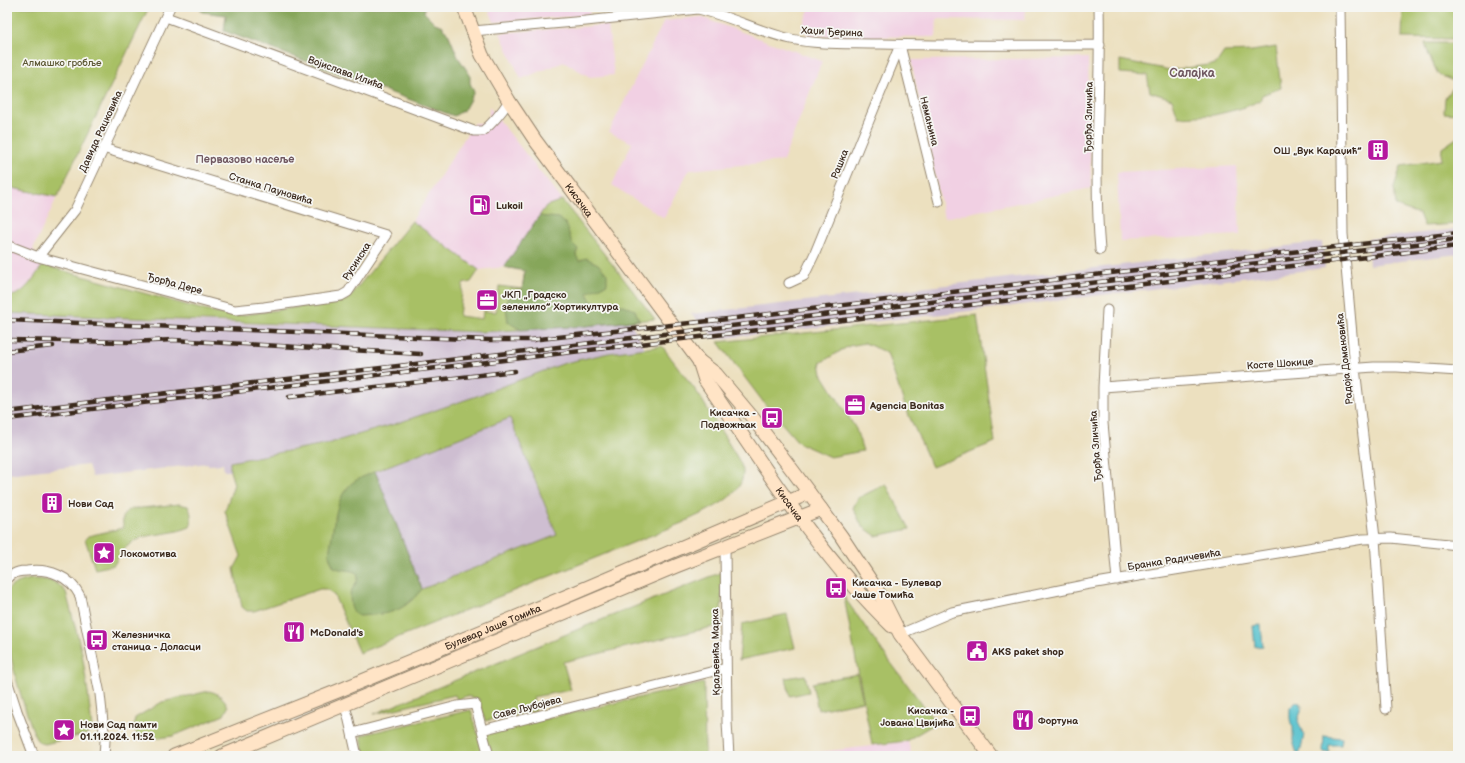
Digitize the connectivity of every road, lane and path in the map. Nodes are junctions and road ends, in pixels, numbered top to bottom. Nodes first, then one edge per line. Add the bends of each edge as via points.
1 (170, 7) edge
2 (464, 7) edge
3 (1099, 7) edge
4 (1340, 7) edge
5 (166, 17) junction
6 (473, 31) junction
7 (900, 44) junction
8 (1100, 45) junction
9 (509, 101) junction
10 (103, 148) junction
11 (939, 202) dead end
12 (386, 235) joint
13 (7, 245) edge
14 (1100, 250) dead end
15 (38, 257) junction
16 (789, 282) dead end
17 (341, 296) joint
18 (1107, 310) dead end
19 (699, 360) junction
20 (1355, 368) junction
21 (1458, 371) edge
22 (1103, 387) junction
23 (810, 493) junction
24 (789, 501) junction
25 (821, 509) junction
26 (801, 517) junction
27 (1375, 538) junction
28 (1458, 544) edge
29 (725, 548) junction
30 (7, 578) edge
31 (1117, 580) junction
32 (900, 634) junction
33 (726, 668) junction
34 (7, 680) edge
35 (344, 705) junction
36 (1386, 709) dead end
37 (482, 730) junction
38 (352, 733) junction
39 (34, 756) edge
40 (104, 756) edge
41 (174, 756) edge
42 (222, 756) edge
43 (357, 756) edge
44 (489, 756) edge
45 (730, 756) edge
46 (991, 756) edge

1 - 5 street, Давида Рацковића
2 - 6 main road, Кисачка
3 - 8 street, Ђорђа Зличића
4 - 20 street, Радоја Домановића via 1343,234
5 - 9 street, Војислава Илића via 474,130 483,131 491,125
5 - 10 street, Давида Рацковића
6 - 7 street, Хаџи Ђерина via 698,9 790,39
6 - 9 main road, Кисачка via 482,55
7 - 8 street, Хаџи Ђерина
7 - 11 street, Немањина
7 - 16 street, Рашка via 815,253 804,276
8 - 14 street, Ђорђа Зличића via 1097,201
9 - 19 main road, Кисачка via 535,140
10 - 12 street, Станка Пауновића
10 - 15 street, Давида Рацковића via 75,210
12 - 17 street, Русинска via 348,292
13 - 15 street, Ђорђа Дере
15 - 17 street, Ђорђа Дере via 235,310
18 - 22 street, Ђорђа Зличића
19 - 23 main road, Кисачка via 716,374 752,417
19 - 24 main road, Кисачка via 705,380
20 - 21 street, Косте Шокице via 1391,367
20 - 22 street, Косте Шокице
20 - 27 street, Радоја Домановића
22 - 31 street, Ђорђа Зличића via 1103,423
23 - 24 main road, Булевар Јаше Томића
23 - 25 main road, Кисачка
24 - 26 main road, Кисачка
24 - 41 main road, Булевар Јаше Томића via 578,592
25 - 26 main road, Булевар Јаше Томића
25 - 32 main road, Кисачка via 882,598
26 - 29 main road, Булевар Јаше Томића
26 - 32 main road, Кисачка via 851,583
27 - 28 street, Бранка Радичевића
27 - 31 street, Бранка Радичевића
27 - 36 street, Радоја Домановића
29 - 33 street, Краљевића Марка
29 - 35 main road, Булевар Јаше Томића via 676,566
30 - 40 street via 18,571 46,571 66,578 76,586 100,694
31 - 32 street, Бранка Радичевића via 952,612
32 - 46 main road, Кисачка
33 - 37 street, Саве Љубојева
33 - 45 street, Краљевића Марка
34 - 39 street
35 - 38 street
35 - 42 main road, Булевар Јаше Томића
37 - 38 street, Саве Љубојева via 475,704 470,704
37 - 44 street
38 - 43 street

